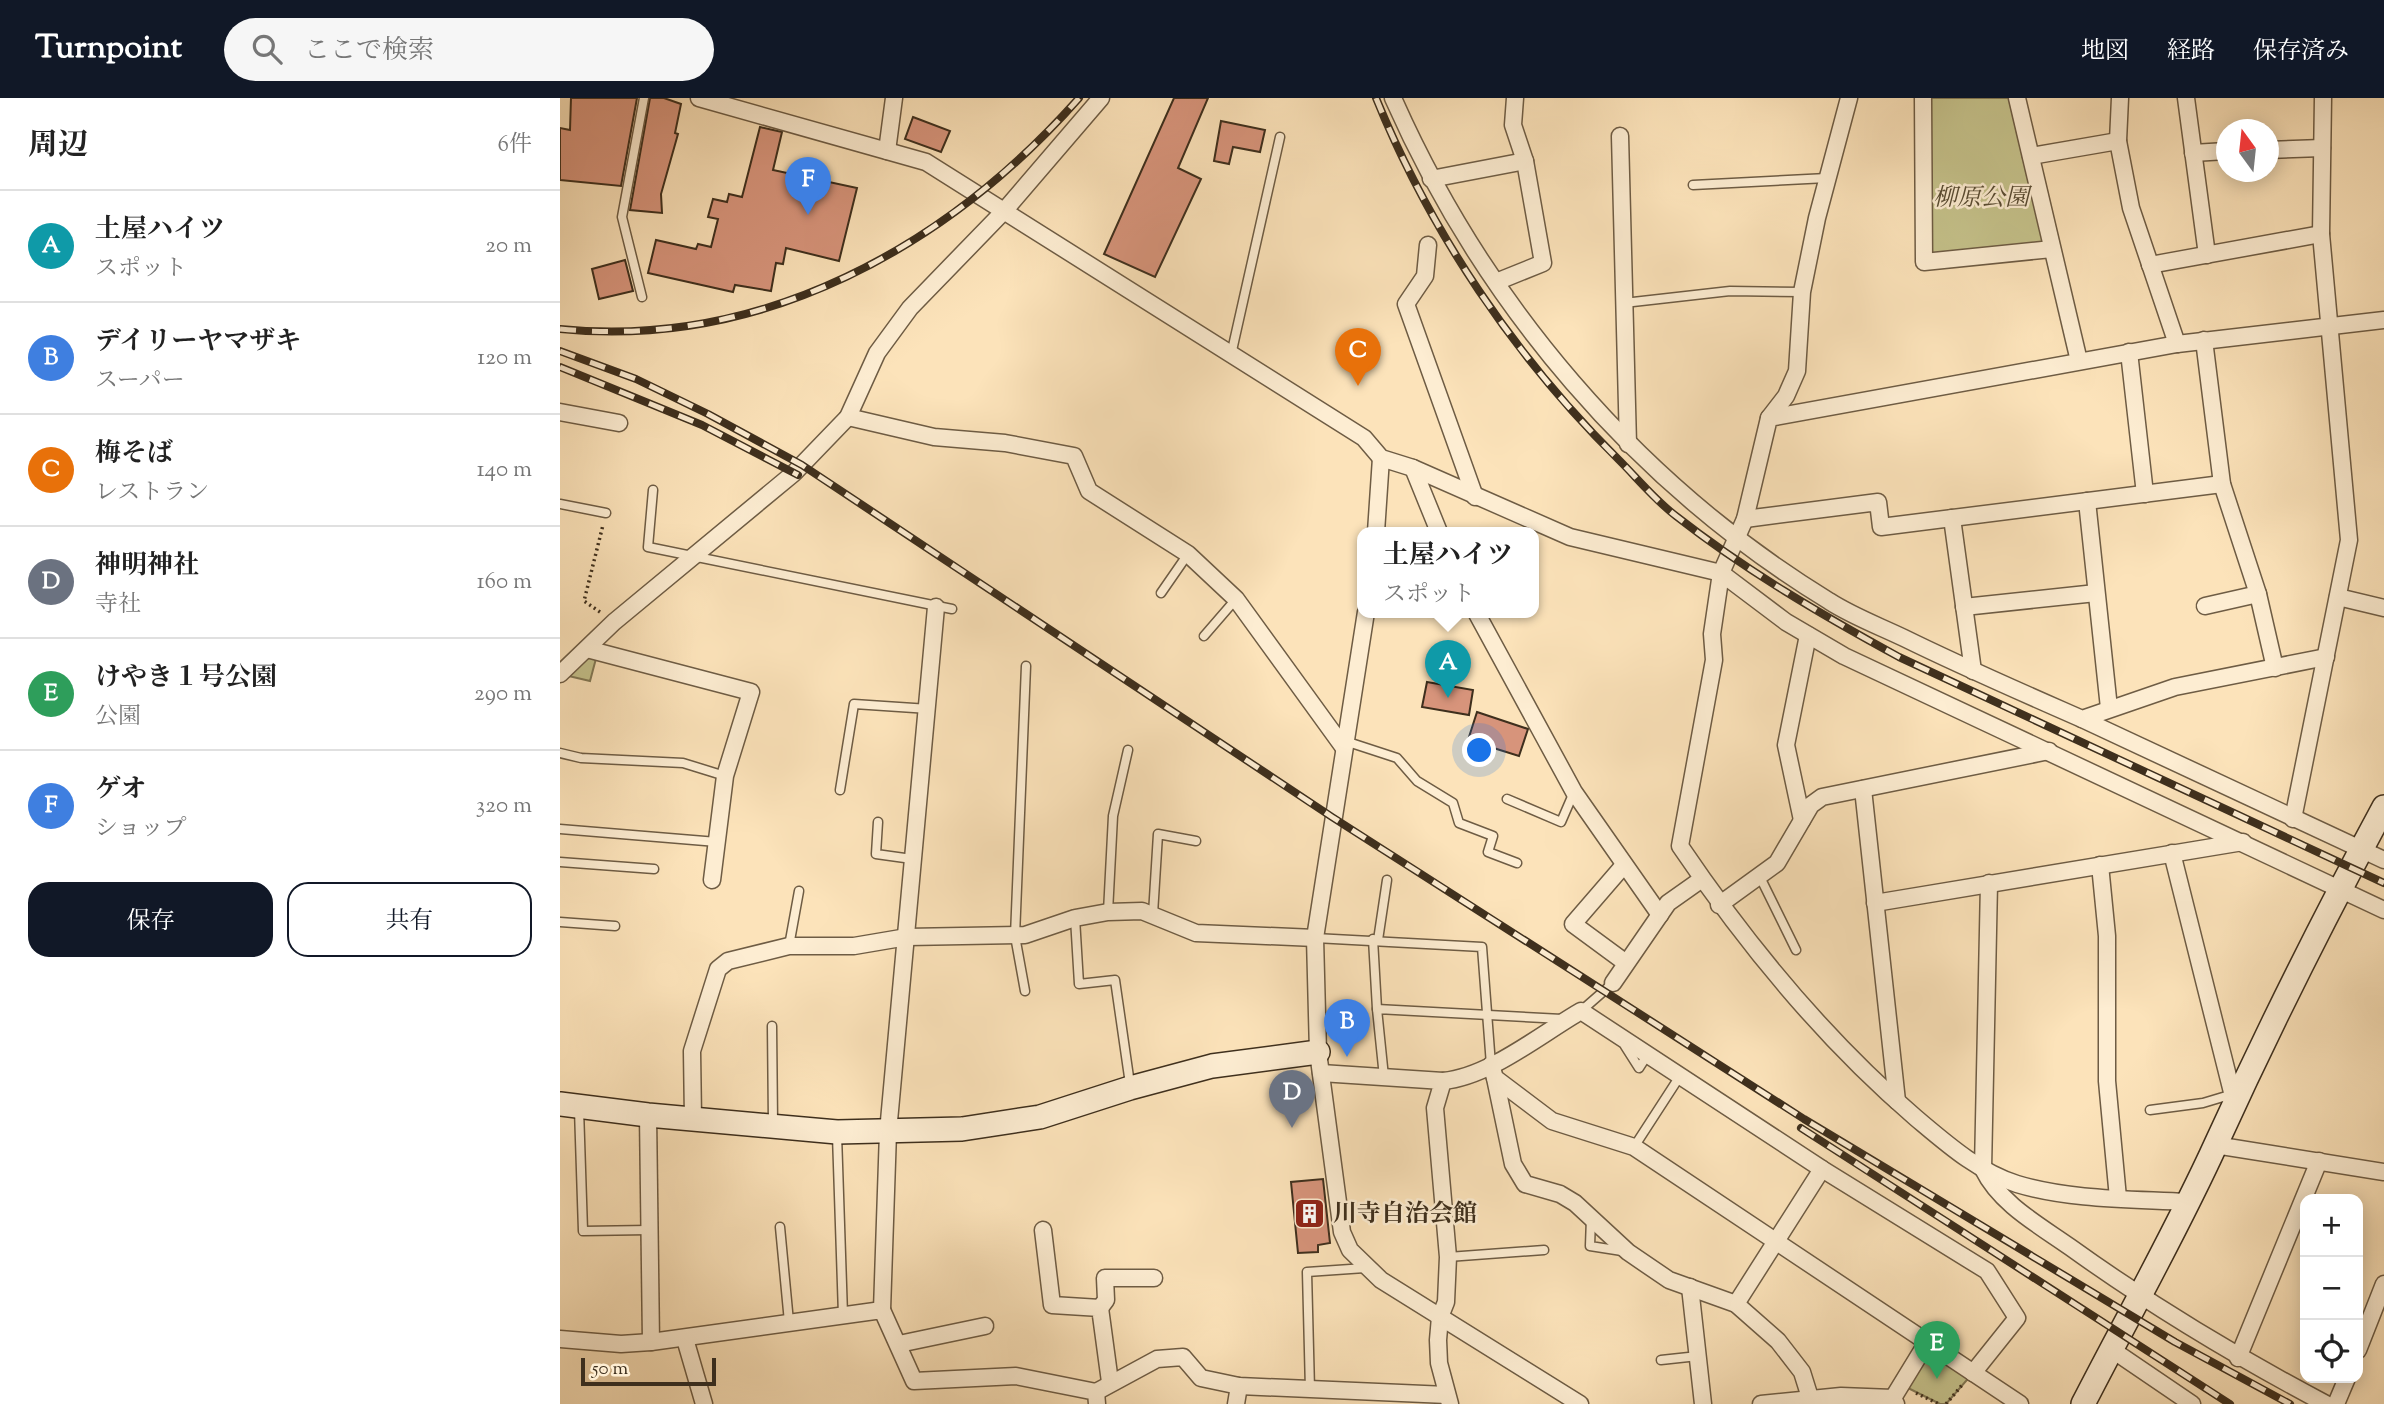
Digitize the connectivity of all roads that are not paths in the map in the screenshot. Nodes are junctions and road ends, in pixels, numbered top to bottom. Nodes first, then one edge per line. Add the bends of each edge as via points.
1 (644, 98) edge
2 (699, 98) edge
3 (1101, 98) edge
4 (1393, 98) edge
5 (1515, 98) edge
6 (1849, 98) edge
7 (1923, 98) edge
8 (2017, 98) edge
9 (2120, 98) edge
10 (2186, 98) edge
11 (2323, 98) edge
12 (891, 100) edge
13 (1620, 136) dead end
14 (1280, 137) dead end
15 (2118, 141) junction
16 (2322, 148) junction
17 (2279, 150) edge
18 (887, 151) junction
19 (2216, 152) edge
20 (2193, 153) junction
21 (2031, 156) junction
22 (1525, 161) junction
23 (1827, 178) junction
24 (1431, 179) junction
25 (1693, 185) dead end
26 (1004, 210) junction
27 (2321, 234) junction
28 (1428, 245) dead end
29 (2052, 249) junction
30 (2207, 255) junction
31 (2150, 265) junction
32 (1496, 282) junction
33 (1802, 292) junction
34 (642, 297) dead end
35 (1624, 303) junction
36 (2384, 320) edge
37 (2329, 326) junction
38 (2204, 341) junction
39 (2177, 344) junction
40 (2129, 352) junction
41 (1231, 355) junction
42 (2079, 361) junction
43 (560, 412) edge
44 (848, 417) junction
45 (1769, 418) junction
46 (618, 423) dead end
47 (1628, 444) junction
48 (1381, 458) junction
49 (1413, 468) junction
50 (2222, 484) junction
51 (653, 490) dead end
52 (2145, 494) junction
53 (1475, 496) junction
54 (2087, 501) junction
55 (560, 504) edge
56 (606, 513) road end
57 (1952, 518) junction
58 (1745, 519) junction
59 (1376, 527) edge
60 (1437, 527) edge
61 (1738, 538) junction
62 (1188, 554) junction
63 (694, 557) junction
64 (1721, 573) junction
65 (1161, 593) dead end
66 (2096, 593) junction
67 (2258, 594) junction
68 (2339, 597) junction
69 (1236, 599) junction
70 (2205, 606) dead end
71 (1964, 607) junction
72 (944, 608) joint
73 (2384, 608) edge
74 (1365, 618) edge
75 (1479, 618) edge
76 (1808, 635) junction
77 (1204, 636) dead end
78 (587, 649) junction
79 (2326, 657) junction
80 (1026, 666) dead end
81 (2275, 668) junction
82 (1973, 671) junction
83 (560, 674) edge
84 (2109, 708) junction
85 (929, 709) junction
86 (2082, 719) junction
87 (1345, 745) junction
88 (1128, 750) dead end
89 (2049, 751) junction
90 (560, 753) edge
91 (726, 776) junction
92 (1863, 789) junction
93 (840, 790) dead end
94 (1574, 792) junction
95 (1507, 799) dead end
96 (2384, 807) edge
97 (2293, 819) junction
98 (1802, 820) junction
99 (878, 822) dead end
100 (560, 829) edge
101 (717, 842) junction
102 (1196, 842) dead end
103 (2243, 842) junction
104 (2361, 849) junction
105 (2172, 853) junction
106 (912, 859) junction
107 (2384, 860) edge
108 (560, 863) edge
109 (1517, 863) dead end
110 (1624, 865) junction
111 (2100, 865) junction
112 (654, 869) dead end
113 (1760, 877) junction
114 (1702, 879) junction
115 (712, 880) dead end
116 (1387, 880) dead end
117 (1989, 883) junction
118 (2340, 890) junction
119 (799, 891) dead end
120 (1875, 903) junction
121 (1719, 905) junction
122 (2384, 910) edge
123 (1108, 912) junction
124 (1153, 914) junction
125 (1660, 915) junction
126 (1075, 918) junction
127 (560, 922) edge
128 (615, 926) dead end
129 (1014, 936) junction
130 (907, 937) junction
131 (1315, 938) junction
132 (1376, 939) junction
133 (789, 946) junction
134 (1796, 950) dead end
135 (1626, 963) junction
136 (1613, 983) joint
137 (1025, 991) dead end
138 (1377, 1009) junction
139 (1488, 1015) junction
140 (1574, 1015) junction
141 (772, 1026) dead end
142 (1320, 1063) junction
143 (1493, 1072) junction
144 (1681, 1074) junction
145 (1384, 1077) junction
146 (1443, 1082) junction
147 (1130, 1088) junction
148 (2233, 1097) junction
149 (1897, 1101) junction
150 (570, 1105) edge
151 (2150, 1110) dead end
152 (648, 1115) junction
153 (693, 1119) junction
154 (774, 1126) junction
155 (837, 1132) junction
156 (888, 1132) junction
157 (2215, 1145) junction
158 (1634, 1147) junction
159 (2319, 1161) junction
160 (1822, 1169) junction
161 (1983, 1169) junction
162 (2384, 1172) edge
163 (2118, 1198) junction
164 (2186, 1202) junction
165 (780, 1227) dead end
166 (649, 1230) junction
167 (1043, 1230) dead end
168 (1774, 1240) junction
169 (1544, 1250) dead end
170 (1448, 1256) junction
171 (1365, 1268) junction
172 (1154, 1278) dead end
173 (2384, 1284) edge
174 (1690, 1287) junction
175 (2138, 1295) junction
176 (1736, 1304) junction
177 (1100, 1308) junction
178 (882, 1310) junction
179 (843, 1315) junction
180 (1440, 1317) junction
181 (789, 1322) junction
182 (985, 1326) dead end
183 (2363, 1337) edge
184 (560, 1339) edge
185 (685, 1339) junction
186 (651, 1342) junction
187 (899, 1344) junction
188 (1926, 1344) junction
189 (2111, 1349) junction
190 (1698, 1356) junction
191 (2238, 1358) junction
192 (1661, 1360) dead end
193 (1973, 1373) junction
194 (1110, 1382) junction
195 (2345, 1383) edge
196 (1239, 1386) junction
197 (1310, 1390) junction
198 (1897, 1395) edge
199 (1096, 1398) edge
200 (1449, 1399) edge
201 (1811, 1401) edge
202 (704, 1404) edge
203 (1237, 1404) edge
204 (1580, 1404) edge
205 (1703, 1404) edge
206 (1761, 1404) edge
207 (2020, 1404) edge
208 (2083, 1404) edge
209 (2192, 1404) edge
210 (2326, 1404) edge
211 (2336, 1404) edge

1 - 34 lane via 622,217
2 - 18 street
3 - 26 street
4 - 24 street
5 - 22 street via 1513,125
6 - 23 street
7 - 29 street via 1924,262
8 - 21 street
9 - 15 street
10 - 20 street
11 - 16 street
12 - 18 street
13 - 35 street
14 - 41 lane
15 - 21 street
15 - 31 street via 2131,208
16 - 17 street
16 - 27 street
18 - 26 street via 926,162
19 - 20 street
20 - 30 street
21 - 29 street
22 - 24 street
22 - 32 street via 1543,263
23 - 25 lane
23 - 33 street
24 - 32 street via 1464,238
26 - 41 street
26 - 44 street via 910,308 877,353
27 - 30 street
27 - 37 street
28 - 53 street via 1425,276 1406,303
29 - 42 street
30 - 31 street
31 - 39 street
32 - 47 street via 1579,393
33 - 35 lane via 1730,291
33 - 45 street via 1797,371
35 - 47 street
36 - 37 street
37 - 38 street
37 - 68 street via 2349,540
38 - 39 street
38 - 50 street
39 - 40 street
40 - 42 street
40 - 52 street
41 - 48 street via 1364,438
42 - 45 street
43 - 46 street
44 - 62 street via 934,438 1005,443 1074,456 1089,491
44 - 63 street via 794,472
45 - 58 street
47 - 61 street
48 - 49 street
48 - 59 street
49 - 53 street
49 - 60 street
50 - 52 street
50 - 67 street
51 - 63 lane via 648,547
52 - 54 street
53 - 64 street via 1570,537
54 - 57 street
54 - 66 street
55 - 56 lane
57 - 58 street via 1881,527 1878,502
57 - 71 street
58 - 61 street
61 - 64 street
61 - 82 street via 1829,602
62 - 65 lane
62 - 69 street
63 - 72 lane
63 - 78 street
64 - 76 street
64 - 114 street via 1712,634 1714,660 1680,846
66 - 71 street
66 - 84 street
67 - 70 street
67 - 81 street
68 - 73 street
68 - 79 street
69 - 77 lane
69 - 87 street
71 - 82 street
72 - 85 street
74 - 87 street
75 - 94 street
76 - 89 street
76 - 98 street via 1786,745
78 - 83 street
78 - 91 street via 751,692
79 - 81 street
79 - 97 street
80 - 129 lane
81 - 84 street via 2175,687
82 - 86 street
84 - 86 street
85 - 93 lane via 854,704
85 - 106 street
86 - 97 street
87 - 109 lane via 1397,758 1417,781 1453,803 1459,823 1493,836 1488,852
87 - 131 street
88 - 123 lane via 1113,816
89 - 92 street
89 - 103 street
90 - 91 lane via 683,763
91 - 101 street
92 - 98 street via 1822,797
92 - 120 street
94 - 95 lane via 1561,822
94 - 110 street
96 - 104 street
97 - 104 street
98 - 113 street via 1777,863
99 - 106 lane via 876,854
100 - 101 lane
101 - 115 street
102 - 124 lane via 1158,834
103 - 105 street
103 - 118 street
104 - 107 street
104 - 118 street
105 - 111 street
105 - 148 street
106 - 130 street
108 - 112 lane
110 - 125 street
110 - 135 street via 1573,924
111 - 117 street
111 - 163 street via 2107,936 2107,1081
113 - 121 street
113 - 134 lane
114 - 121 street
114 - 125 street via 1668,903
116 - 132 lane
117 - 120 street
117 - 161 street
118 - 122 street
118 - 148 street
119 - 133 lane
120 - 149 street
121 - 149 street via 1793,995
123 - 124 street
123 - 126 street
124 - 131 street via 1196,933
125 - 135 street
126 - 129 street
126 - 147 lane via 1079,984 1115,980
127 - 128 lane
129 - 130 street
129 - 137 lane
130 - 133 street via 854,946
130 - 156 street
131 - 132 lane
131 - 142 street
132 - 138 lane
132 - 139 lane via 1482,947
133 - 153 street via 727,961 718,969 692,1051
135 - 136 street
136 - 140 lane
138 - 139 lane
138 - 145 lane
139 - 140 lane
139 - 143 lane
140 - 143 street
140 - 144 street via 1619,1035
141 - 154 lane
142 - 145 street
142 - 147 street via 1212,1066
142 - 171 street via 1342,1232
143 - 146 street
143 - 158 street via 1552,1121
143 - 174 street via 1513,1164 1525,1184 1560,1194 1628,1252 1669,1280
144 - 158 lane
144 - 160 street
145 - 146 street
146 - 170 street via 1436,1108
147 - 156 street via 1040,1117 962,1129
148 - 151 lane
148 - 157 street
149 - 161 street via 1960,1156
150 - 152 street
150 - 166 lane via 583,1231
152 - 153 street
152 - 166 street
153 - 154 street
154 - 155 street
155 - 156 street
155 - 179 lane
156 - 178 street
157 - 159 street
157 - 164 street
158 - 168 street
159 - 162 street
159 - 191 street
160 - 168 street
160 - 193 street via 1987,1271 2017,1318
161 - 163 street via 2017,1184
161 - 175 street via 1991,1186 2026,1216
163 - 164 street
164 - 175 street
165 - 181 lane
166 - 186 street
167 - 177 street via 1052,1305
168 - 176 street
168 - 188 street
169 - 170 lane
170 - 180 street via 1446,1302
171 - 180 street
171 - 197 lane via 1307,1272
172 - 177 street via 1105,1278 1106,1300
173 - 183 street
174 - 176 street
174 - 190 street
175 - 189 street
175 - 191 street
176 - 201 street via 1778,1341 1802,1372
177 - 194 street
178 - 179 street
178 - 187 street
179 - 181 street
180 - 200 street via 1439,1363
180 - 204 street
181 - 185 street
182 - 187 street
184 - 186 street
185 - 186 street
185 - 202 street
187 - 199 street via 915,1381 1016,1376
188 - 193 street
188 - 198 street
189 - 208 street
189 - 209 street
190 - 192 lane
190 - 205 street
191 - 210 street
193 - 207 street
194 - 196 street via 1157,1359 1183,1357 1201,1378
194 - 199 street
195 - 211 street
196 - 197 street
196 - 203 street
197 - 200 street
198 - 201 street
201 - 206 street

